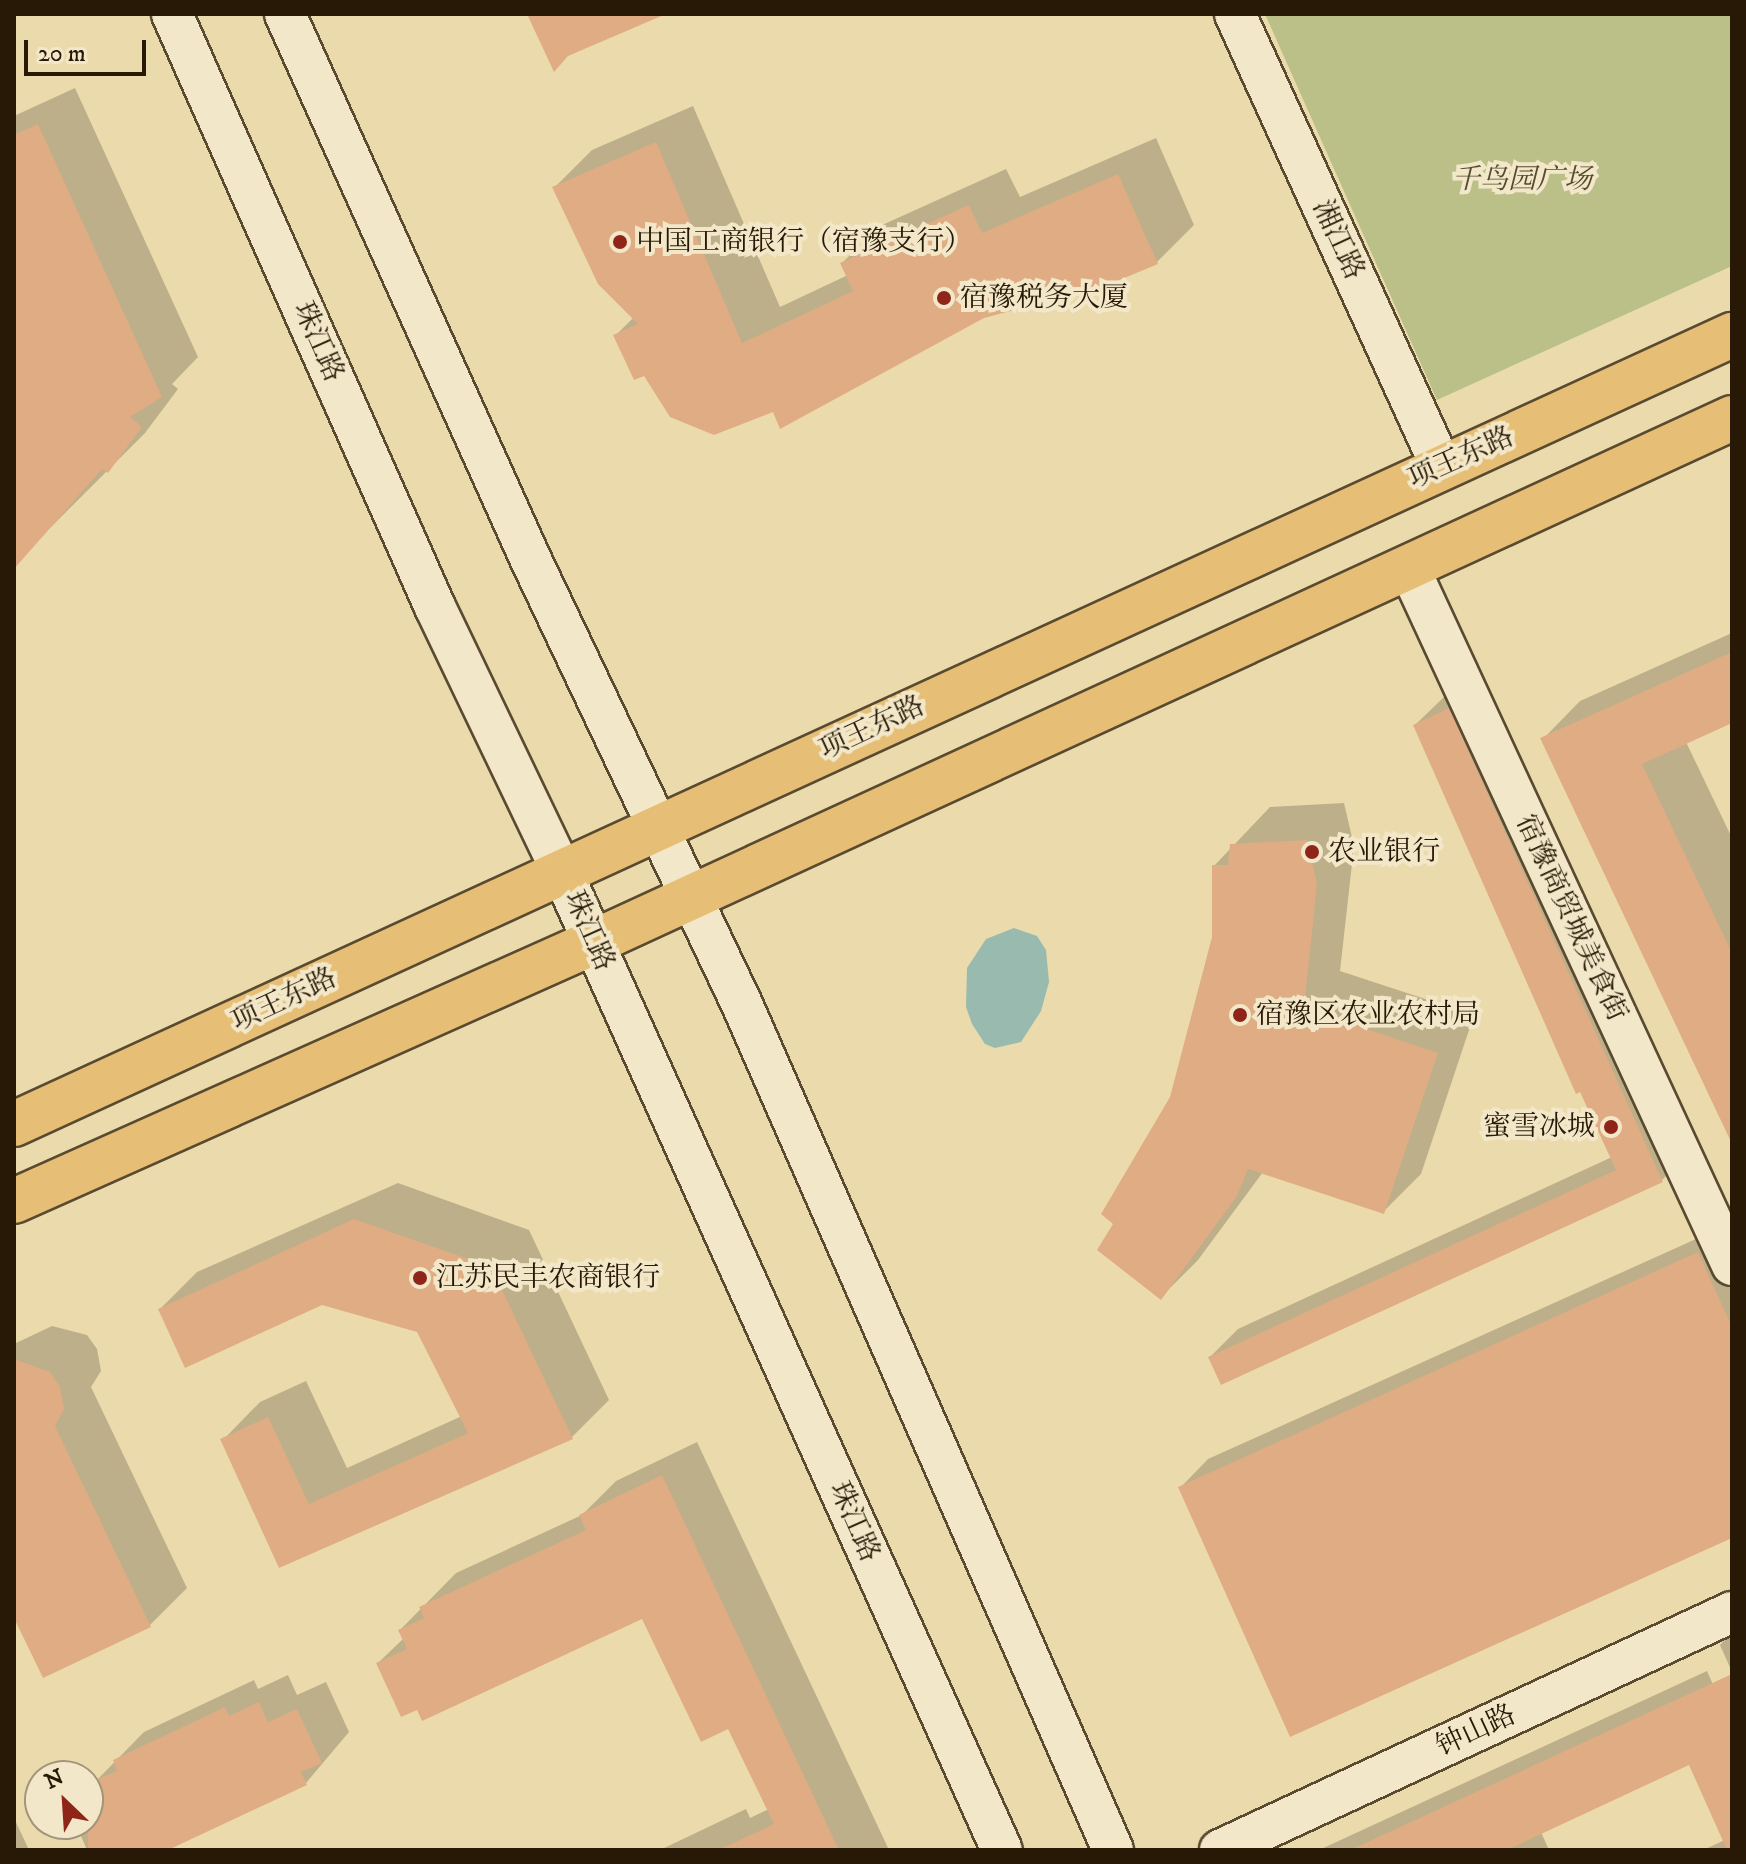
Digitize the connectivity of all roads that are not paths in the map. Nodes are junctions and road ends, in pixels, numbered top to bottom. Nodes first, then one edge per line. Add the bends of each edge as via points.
1 (172, 14) edge
2 (285, 14) edge
3 (1235, 14) edge
4 (1732, 335) edge
5 (1732, 418) edge
6 (1441, 466) junction
7 (1410, 570) junction
8 (657, 827) junction
9 (562, 872) junction
10 (690, 897) junction
11 (594, 942) junction
12 (14, 1124) edge
13 (14, 1201) edge
14 (1732, 1265) edge
15 (1732, 1612) edge
16 (1002, 1850) edge
17 (1113, 1850) edge
18 (1220, 1850) edge

1 - 9 street, 珠江路 via 435,607
2 - 8 street
3 - 6 street, 湘江路
4 - 6 main road, 项王东路
5 - 7 main road
6 - 8 main road, 项王东路
7 - 10 main road
7 - 14 street, 宿豫商贸城美食街
8 - 9 main road, 项王东路
8 - 10 street
9 - 11 street, 珠江路
9 - 12 main road, 项王东路
10 - 11 main road
10 - 17 street
11 - 13 main road
11 - 16 street, 珠江路
15 - 18 street, 钟山路

